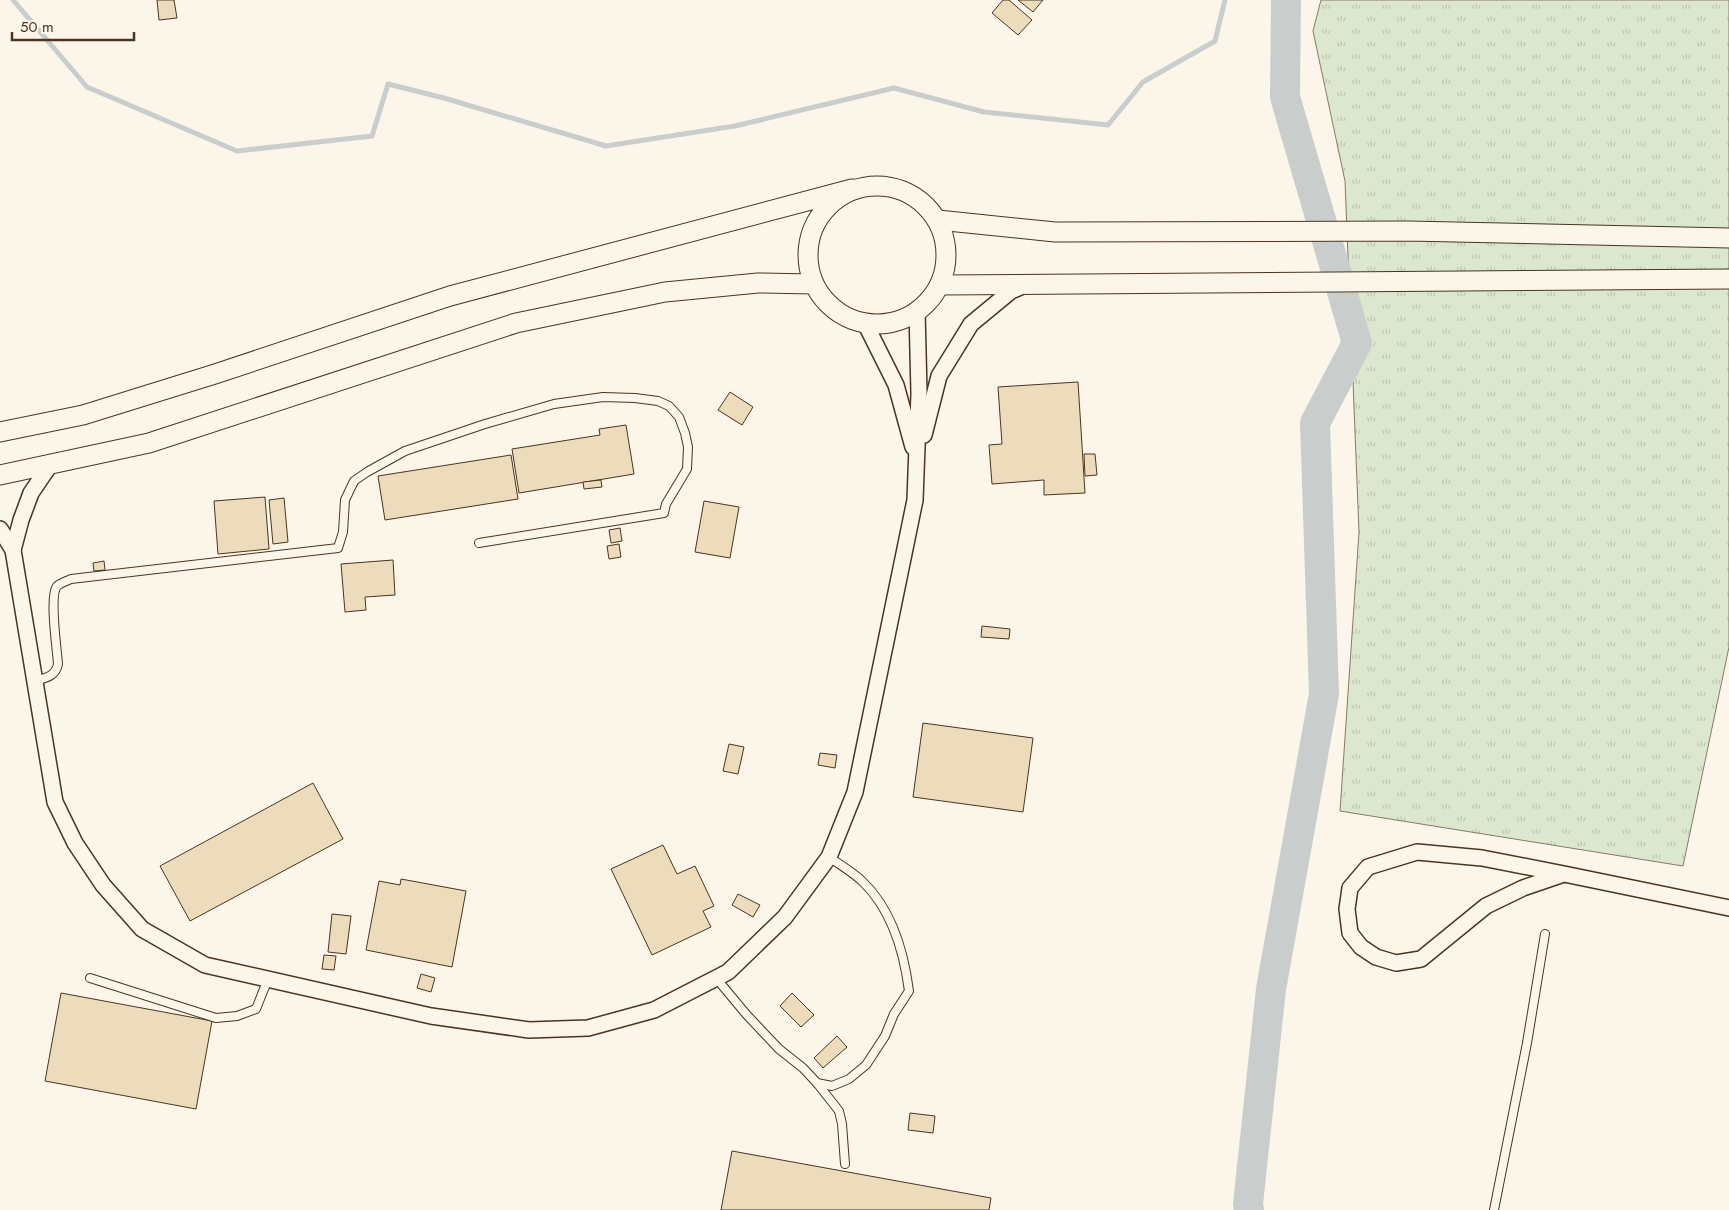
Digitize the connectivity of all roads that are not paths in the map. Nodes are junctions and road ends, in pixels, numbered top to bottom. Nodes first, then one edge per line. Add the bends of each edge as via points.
1 (852, 190) junction
2 (938, 220) junction
3 (1729, 238) edge
4 (1729, 279) edge
5 (813, 284) junction
6 (1027, 284) junction
7 (940, 285) junction
8 (917, 311) junction
9 (865, 323) junction
10 (0, 432) edge
11 (917, 461) junction
12 (50, 465) junction
13 (0, 475) edge
14 (0, 529) edge
15 (479, 543) dead end
16 (14, 550) junction
17 (35, 681) junction
18 (829, 856) junction
19 (1564, 874) junction
20 (1729, 908) edge
21 (1545, 934) dead end
22 (90, 978) dead end
23 (716, 978) junction
24 (268, 979) junction
25 (818, 1084) junction
26 (845, 1164) dead end
27 (1494, 1210) edge

1 - 2 street via 871,185 891,186 925,204
1 - 5 street via 832,201 817,218 808,239 807,262
1 - 10 street via 450,296 83,415
2 - 3 street via 1055,232 1408,231
2 - 7 street via 945,241 946,263
4 - 6 street
5 - 9 street via 838,312
5 - 12 street via 758,283 665,292 516,323 149,443
6 - 7 street
6 - 11 street via 1011,292 971,324 939,376
7 - 8 street
8 - 9 street via 887,324
8 - 11 street
9 - 11 street via 896,385
11 - 18 street via 915,500 854,792
12 - 13 street
12 - 16 street via 31,493 20,520
14 - 16 street
15 - 17 lane via 664,513 687,469 688,447 679,417 669,406 658,401 635,398 603,397 554,404 405,451 367,472 354,481 345,500 343,532 338,548 63,582 57,586 53,599 57,670 53,675
16 - 17 street
17 - 24 street via 54,802 75,843 103,886 142,929 205,965
18 - 23 street via 785,917 728,972
18 - 25 lane via 862,881 889,917 907,971 909,991 866,1065 849,1079 832,1086
19 - 19 street via 1482,858 1417,852 1368,867 1350,888 1347,909 1350,933 1361,947 1376,957 1396,963 1421,959 1486,906 1523,888
19 - 20 street
21 - 27 lane
22 - 24 lane via 216,1018 237,1016 256,1009
23 - 24 street via 654,1010 588,1028 529,1030 431,1016
23 - 25 lane via 779,1049
25 - 26 lane via 839,1111

